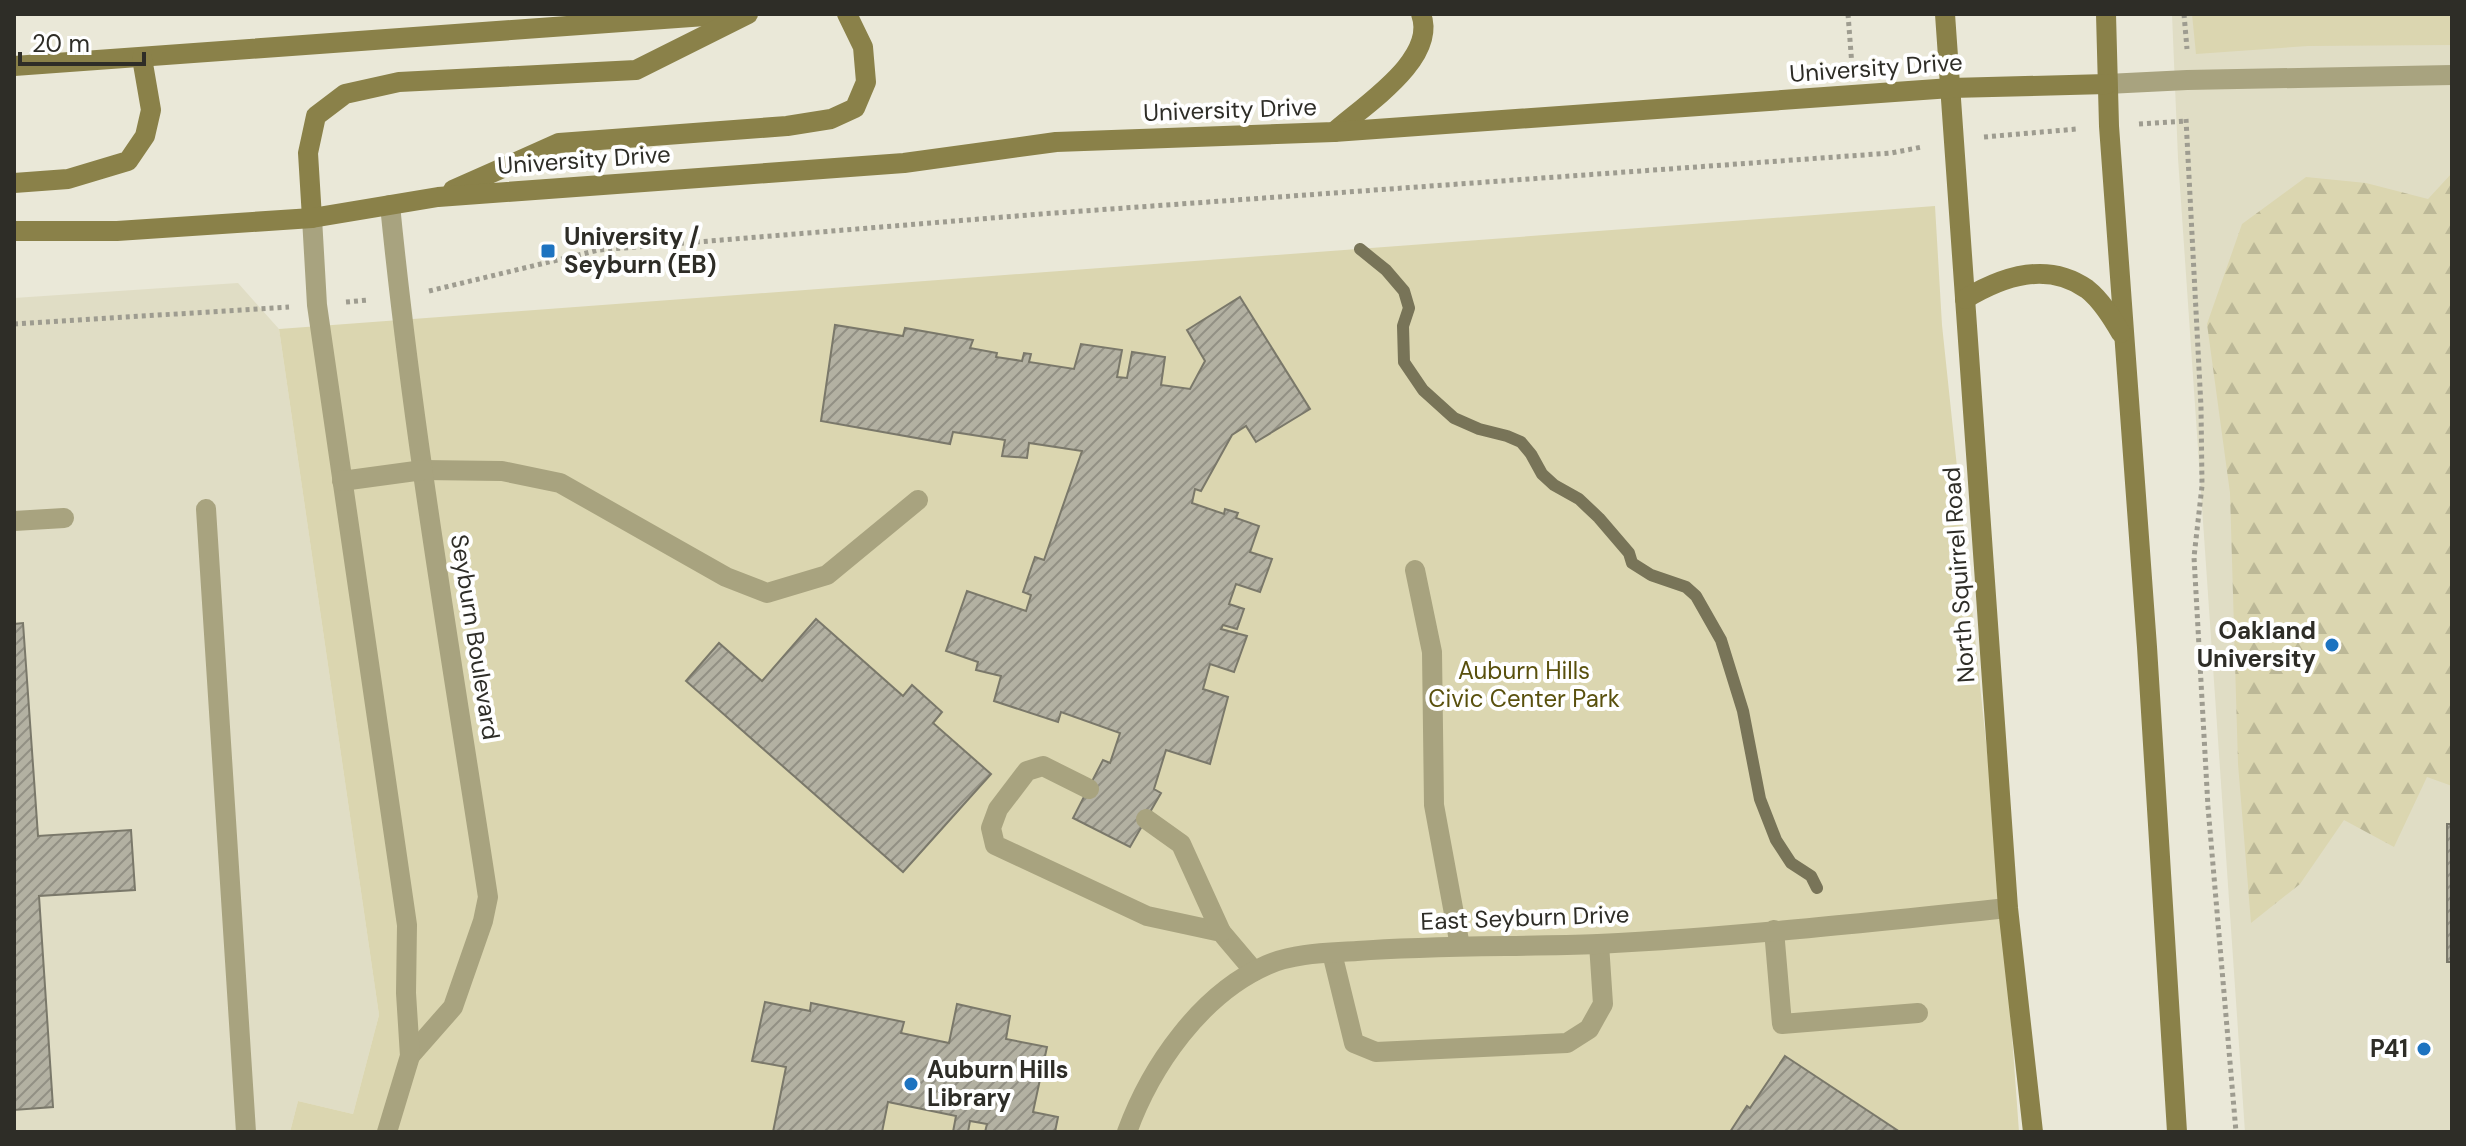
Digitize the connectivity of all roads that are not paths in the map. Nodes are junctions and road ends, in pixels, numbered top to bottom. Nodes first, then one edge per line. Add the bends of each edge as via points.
1 (733, 14) edge
2 (748, 14) edge
3 (847, 14) edge
4 (1421, 14) edge
5 (1945, 14) edge
6 (2106, 14) edge
7 (142, 58) junction
8 (14, 66) edge
9 (2452, 75) edge
10 (2107, 84) junction
11 (1951, 88) junction
12 (1334, 132) junction
13 (14, 183) edge
14 (438, 197) junction
15 (390, 205) junction
16 (312, 218) junction
17 (14, 231) edge
18 (1965, 299) junction
19 (2124, 336) junction
20 (423, 470) junction
21 (342, 481) junction
22 (918, 500) dead end
23 (206, 509) dead end
24 (64, 518) dead end
25 (14, 521) edge
26 (1415, 570) dead end
27 (1089, 789) dead end
28 (1146, 819) dead end
29 (2008, 908) junction
30 (1774, 930) junction
31 (1221, 932) junction
32 (1599, 944) junction
33 (1460, 946) junction
34 (1332, 953) junction
35 (1254, 971) junction
36 (1918, 1013) dead end
37 (410, 1056) junction
38 (246, 1132) edge
39 (387, 1132) edge
40 (1127, 1132) edge
41 (2033, 1132) edge
42 (2177, 1132) edge

1 - 7 main road
2 - 16 main road via 636,70 399,82 345,94 316,116 308,153
3 - 14 main road via 863,47 866,82 855,108 831,119 559,143
4 - 12 main road via 1424,32 1417,55
5 - 11 main road, North Squirrel Road
6 - 10 main road
7 - 8 main road
7 - 13 main road via 151,110 145,136 128,161 68,179
9 - 10 street, University Drive
10 - 11 main road, University Drive
10 - 19 main road
11 - 12 main road, University Drive
11 - 18 main road, North Squirrel Road
12 - 14 main road, University Drive via 1056,142 904,163
14 - 15 main road, University Drive
15 - 16 main road, University Drive
15 - 20 street, Seyburn Boulevard
16 - 17 main road, University Drive via 117,231
16 - 21 street, Seyburn Boulevard via 317,305
18 - 19 main road via 2013,276 2063,277 2087,290
18 - 29 main road, North Squirrel Road
19 - 42 main road
20 - 21 street
20 - 22 street via 502,471 560,483 726,577 767,593 827,575
20 - 37 street, Seyburn Boulevard via 488,897 453,1007
21 - 37 street, Seyburn Boulevard via 407,925
23 - 38 street
24 - 25 street
26 - 33 street via 1432,652 1434,805
27 - 31 street via 1043,766 1027,771 998,809 991,828 995,845 1147,916
28 - 31 street via 1181,844
29 - 30 street, East Seyburn Drive
29 - 41 main road, North Squirrel Road
30 - 32 street, East Seyburn Drive
30 - 36 street via 1782,1024
31 - 35 street
32 - 33 street, East Seyburn Drive
32 - 34 street via 1603,1004 1589,1029 1567,1043 1376,1052 1354,1043
33 - 34 street, East Seyburn Drive
34 - 35 street, East Seyburn Drive
35 - 40 street, East Seyburn Drive via 1229,986 1188,1028 1154,1077
37 - 39 street, Seyburn Boulevard

